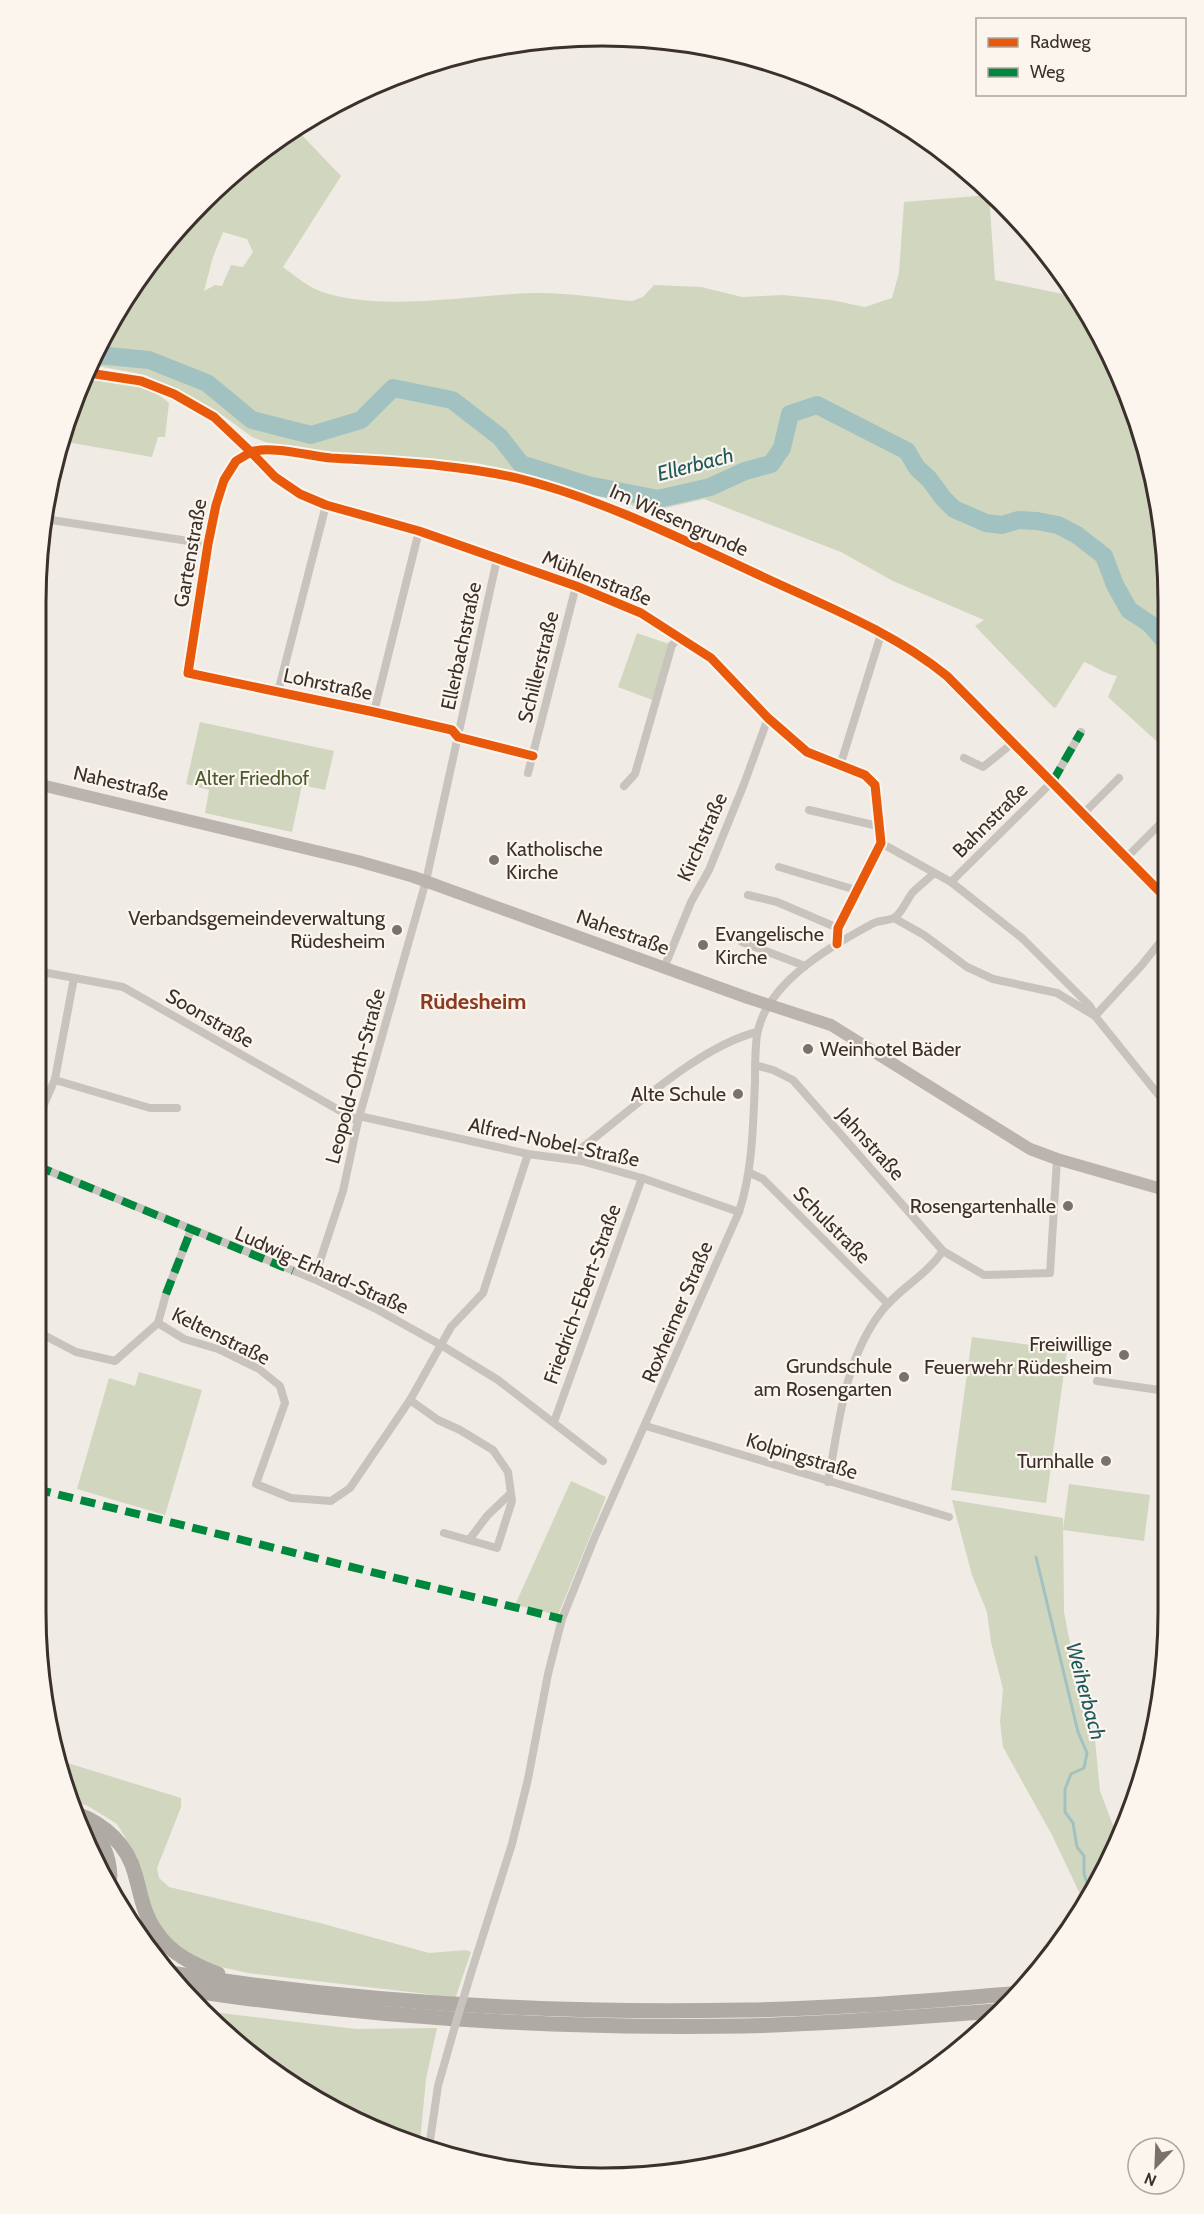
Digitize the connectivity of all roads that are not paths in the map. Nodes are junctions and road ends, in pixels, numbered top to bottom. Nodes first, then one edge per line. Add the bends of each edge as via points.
1 (96, 374) edge
2 (251, 452) junction
3 (326, 506) junction
4 (53, 520) edge
5 (419, 531) junction
6 (208, 544) junction
7 (497, 559) junction
8 (576, 586) junction
9 (882, 631) junction
10 (680, 637) junction
11 (188, 673) joint
12 (278, 692) junction
13 (374, 712) junction
14 (768, 718) junction
15 (1082, 732) dead end
16 (458, 737) junction
17 (1014, 742) junction
18 (533, 756) junction
19 (964, 758) dead end
20 (840, 766) junction
21 (528, 773) dead end
22 (1119, 778) dead end
23 (1053, 781) junction
24 (46, 786) edge
25 (624, 786) dead end
26 (809, 810) dead end
27 (1084, 813) junction
28 (878, 826) junction
29 (1158, 826) edge
30 (881, 843) junction
31 (1127, 857) junction
32 (779, 867) dead end
33 (933, 874) junction
34 (426, 881) junction
35 (951, 882) junction
36 (856, 890) junction
37 (1158, 890) edge
38 (748, 895) dead end
39 (894, 918) junction
40 (838, 928) junction
41 (742, 942) dead end
42 (837, 944) junction
43 (1158, 944) edge
44 (806, 966) junction
45 (664, 968) junction
46 (46, 973) edge
47 (74, 978) junction
48 (769, 1004) junction
49 (1095, 1016) junction
50 (757, 1032) junction
51 (755, 1065) junction
52 (55, 1080) junction
53 (1158, 1094) edge
54 (46, 1100) edge
55 (177, 1108) dead end
56 (359, 1118) junction
57 (528, 1154) junction
58 (1057, 1159) junction
59 (580, 1161) junction
60 (46, 1170) edge
61 (750, 1173) junction
62 (642, 1178) junction
63 (1158, 1188) edge
64 (739, 1212) junction
65 (191, 1230) junction
66 (943, 1251) junction
67 (314, 1279) junction
68 (888, 1304) junction
69 (158, 1323) junction
70 (46, 1336) edge
71 (441, 1345) junction
72 (1097, 1381) dead end
73 (1158, 1390) edge
74 (410, 1400) junction
75 (554, 1422) junction
76 (646, 1426) junction
77 (603, 1461) dead end
78 (828, 1482) junction
79 (510, 1494) junction
80 (949, 1517) dead end
81 (444, 1533) dead end
82 (470, 1540) junction
83 (87, 1820) edge
84 (91, 1829) edge
85 (109, 1868) edge
86 (181, 1975) edge
87 (243, 1984) junction
88 (201, 1994) edge
89 (1005, 1995) edge
90 (988, 2012) edge
91 (430, 2140) edge

1 - 2 street via 141,381 174,394 214,417
2 - 3 street, Mühlenstraße via 275,477
2 - 6 street, Gartenstraße via 236,461 224,480
2 - 9 street, Im Wiesengrunde via 261,448 309,456 446,466 548,486 652,526
3 - 5 street, Mühlenstraße
3 - 12 street
4 - 6 street
5 - 7 street, Mühlenstraße
5 - 13 street
6 - 11 street, Gartenstraße
7 - 8 street, Mühlenstraße
7 - 16 street, Ellerbachstraße
8 - 10 street, Mühlenstraße via 641,613
8 - 18 street, Schillerstraße
9 - 17 street, Im Wiesengrunde via 947,676
9 - 20 street
10 - 14 street, Mühlenstraße via 711,658
10 - 25 street via 672,645 635,774
11 - 12 street, Lohrstraße
12 - 13 street, Lohrstraße
13 - 16 street, Lohrstraße via 452,730
14 - 20 street, Mühlenstraße via 807,752
14 - 45 street, Kirchstraße
15 - 23 street
16 - 18 street
16 - 34 street, Ellerbachstraße
17 - 19 street via 983,768
17 - 23 street, Im Wiesengrunde
18 - 21 street, Schillerstraße
20 - 28 street, Mühlenstraße via 865,775 875,785
22 - 27 street
23 - 27 street, Im Wiesengrunde
23 - 35 street, Bahnstraße
24 - 34 street, Nahestraße
26 - 28 street
27 - 31 street, Im Wiesengrunde
28 - 30 street, Mühlenstraße
29 - 31 street
30 - 33 street
30 - 36 street
31 - 37 street, Im Wiesengrunde
32 - 36 street
33 - 35 street
33 - 39 street via 912,893
34 - 45 street, Nahestraße
34 - 56 street, Leopold-Orth-Straße
35 - 49 street via 1022,938 1090,1006
36 - 40 street
38 - 40 street via 777,902
39 - 42 street, Roxheimer Straße via 875,922
39 - 49 street via 967,967 993,979 1057,993
40 - 42 street
41 - 44 street
42 - 44 street, Roxheimer Straße
43 - 49 street
44 - 48 street, Roxheimer Straße via 774,994
45 - 48 street, Nahestraße
46 - 47 street, Soonstraße
47 - 52 street
47 - 56 street, Soonstraße via 123,987
48 - 50 street, Roxheimer Straße
48 - 58 street, Nahestraße via 831,1025 1030,1149
49 - 53 street
50 - 51 street, Roxheimer Straße
50 - 59 street via 723,1045 675,1076 583,1147
51 - 61 street, Roxheimer Straße
51 - 66 street, Jahnstraße via 793,1080
52 - 54 street
52 - 55 street via 150,1108
56 - 57 street, Alfred-Nobel-Straße
56 - 67 street, Leopold-Orth-Straße via 343,1191
57 - 59 street, Alfred-Nobel-Straße
57 - 71 street, Keltenstraße via 483,1293 451,1327
58 - 63 street, Nahestraße
58 - 66 street, Jahnstraße via 1050,1274 984,1275
59 - 62 street, Alfred-Nobel-Straße
60 - 65 street, Ludwig-Erhard-Straße
61 - 64 street, Roxheimer Straße
61 - 68 street, Schulstraße via 763,1179
62 - 64 street, Alfred-Nobel-Straße
62 - 75 street, Friedrich-Ebert-Straße
64 - 76 street, Roxheimer Straße
65 - 67 street, Ludwig-Erhard-Straße
65 - 69 street, Keltenstraße
66 - 68 street via 932,1267
67 - 71 street, Ludwig-Erhard-Straße
68 - 78 street via 861,1341 843,1402
69 - 70 street via 115,1360 76,1352
69 - 74 street, Keltenstraße via 184,1339 218,1349 259,1369 280,1386 285,1403 256,1484 291,1498 331,1501 350,1488
71 - 74 street, Keltenstraße
71 - 75 street, Ludwig-Erhard-Straße via 498,1380
72 - 73 street
74 - 79 street via 494,1450 508,1472
75 - 77 street, Ludwig-Erhard-Straße
76 - 78 street, Kolpingstraße
76 - 91 street, Roxheimer Straße, bridge via 562,1620 512,1844 438,2086
78 - 80 street, Kolpingstraße
79 - 82 street
79 - 82 street via 512,1501 497,1548
81 - 82 street
83 - 87 highway via 98,1824 121,1845 135,1872 147,1916 171,1949 198,1966
84 - 85 highway via 100,1838
86 - 87 highway
87 - 89 highway via 420,2002 641,2011 878,2005
88 - 90 highway via 358,2012 639,2026 879,2020

